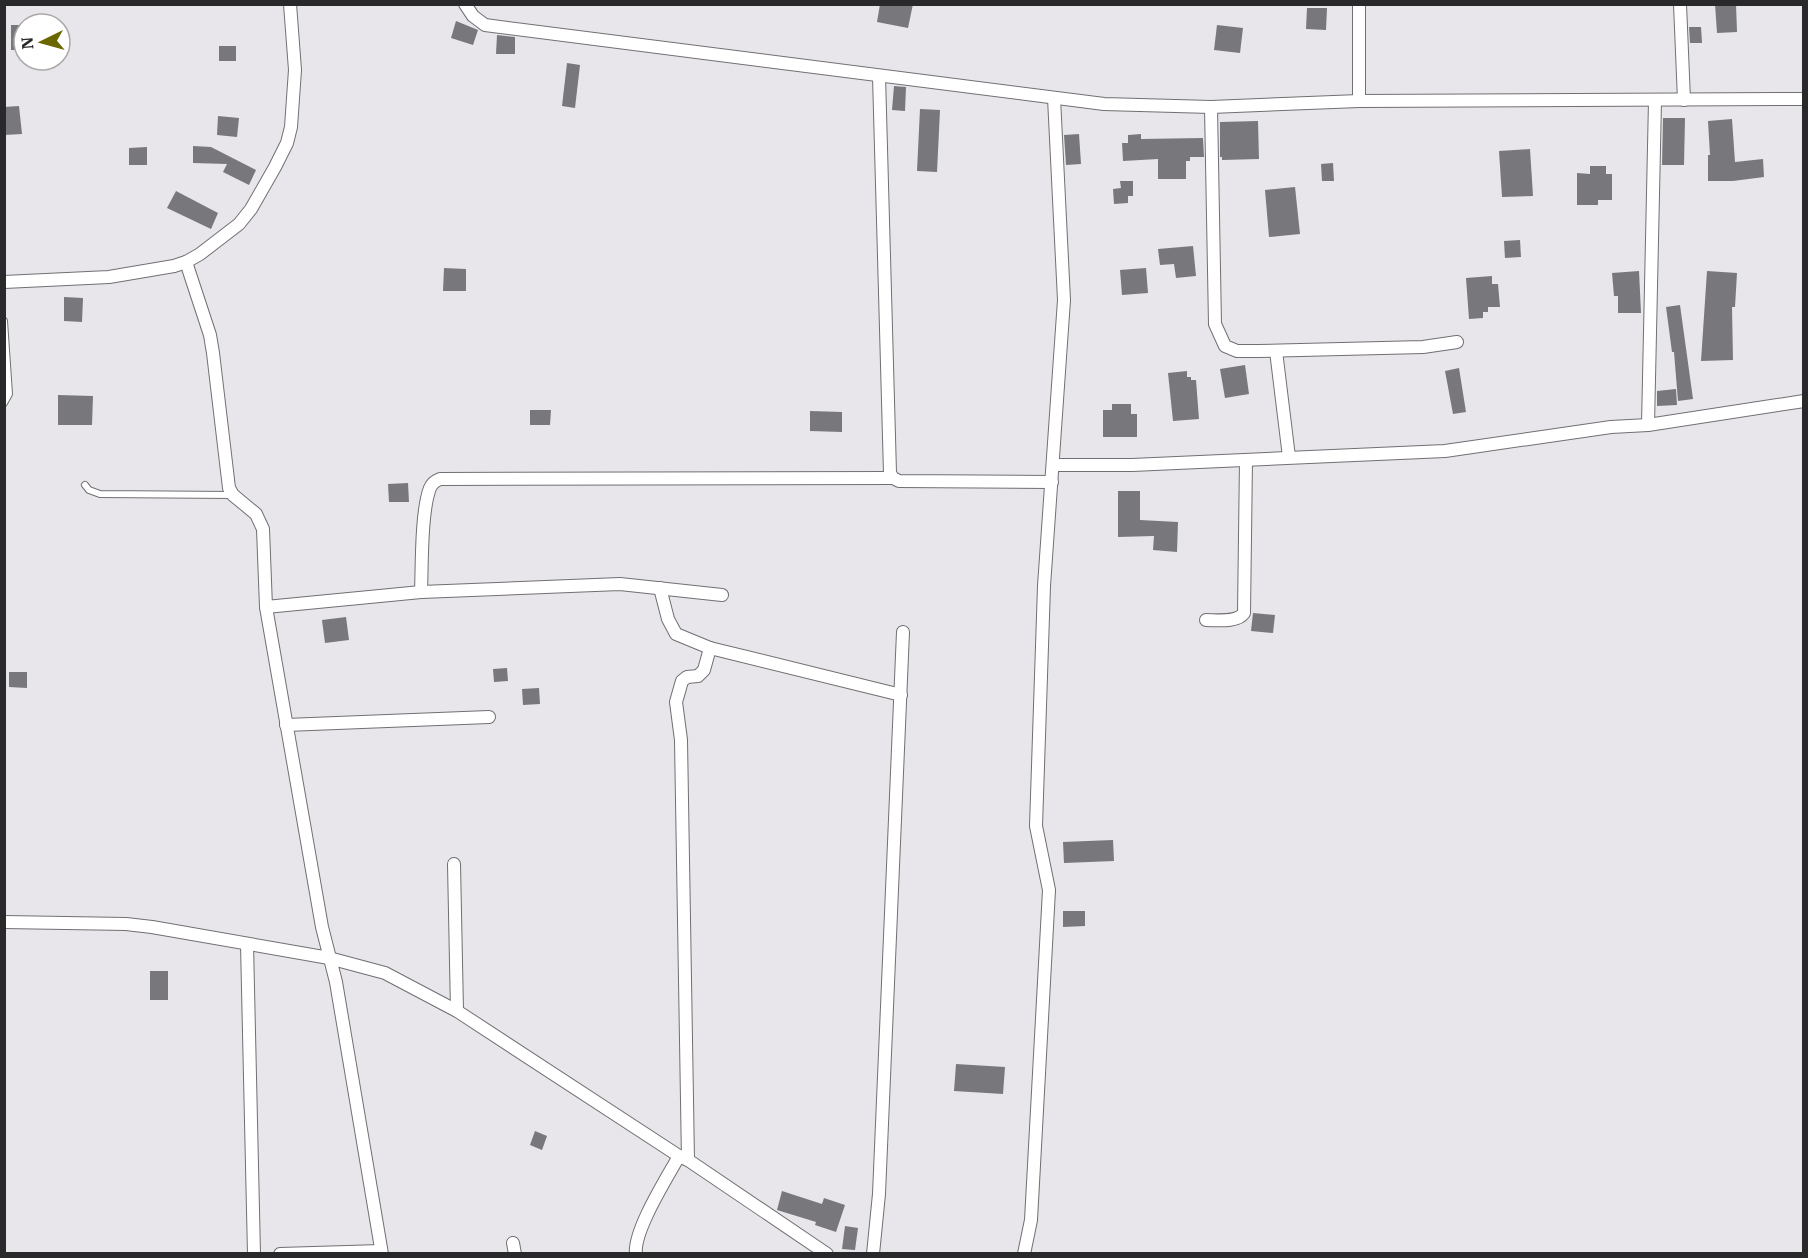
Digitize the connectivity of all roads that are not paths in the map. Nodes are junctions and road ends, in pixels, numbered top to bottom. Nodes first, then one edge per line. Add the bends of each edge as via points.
1 (290, 4) edge
2 (465, 4) edge
3 (1359, 4) edge
4 (1680, 4) edge
5 (879, 76) junction
6 (1054, 98) junction
7 (1803, 99) edge
8 (1684, 100) junction
9 (1359, 101) junction
10 (1655, 101) junction
11 (1211, 107) junction
12 (186, 262) junction
13 (4, 282) edge
14 (4, 321) edge
15 (1457, 342) dead end
16 (1276, 351) junction
17 (1803, 401) edge
18 (4, 403) edge
19 (1648, 425) junction
20 (1289, 457) junction
21 (1246, 460) junction
22 (1053, 465) junction
23 (893, 478) junction
24 (1052, 482) junction
25 (85, 484) dead end
26 (233, 495) junction
27 (660, 588) junction
28 (421, 592) junction
29 (722, 595) dead end
30 (266, 608) junction
31 (1206, 620) dead end
32 (903, 632) dead end
33 (710, 648) junction
34 (901, 695) junction
35 (489, 717) dead end
36 (286, 725) junction
37 (454, 864) dead end
38 (4, 922) edge
39 (247, 944) junction
40 (329, 958) junction
41 (457, 1011) junction
42 (683, 1158) junction
43 (382, 1252) edge
44 (254, 1254) edge
45 (280, 1254) edge
46 (636, 1254) edge
47 (827, 1254) edge
48 (873, 1254) edge
49 (1024, 1254) edge

1 - 12 street via 295,70 287,143 245,217
2 - 5 street via 485,25
3 - 9 street
4 - 8 street
5 - 6 street
5 - 23 street
6 - 11 street via 1104,104
6 - 22 street via 1064,300
7 - 8 street
8 - 10 street
9 - 10 street
9 - 11 street
10 - 19 street
11 - 16 street via 1215,324 1225,346 1238,351
12 - 13 street via 109,277
12 - 26 street via 210,334 226,474
14 - 18 lane via 9,394
15 - 16 street via 1423,347
16 - 20 street
17 - 19 street
19 - 20 street via 1444,451
20 - 21 street
21 - 22 street
21 - 31 street via 1244,613 1235,619
22 - 24 street
23 - 24 street
23 - 28 street via 440,479 430,488 426,506
24 - 49 street via 1044,586 1036,826 1049,890 1031,1220
25 - 26 lane via 93,493 100,494
26 - 30 street via 256,514 263,529
27 - 28 street via 620,584
27 - 29 street
27 - 33 street via 676,634
28 - 30 street
30 - 36 street
32 - 34 street
33 - 34 street
33 - 42 street via 704,670 682,681 676,702 681,740
34 - 48 street via 880,1182
35 - 36 street
36 - 40 street
37 - 41 street
38 - 39 street via 126,924
39 - 40 street
39 - 44 street
40 - 41 street via 385,973
40 - 43 street
41 - 42 street
42 - 46 street via 640,1229
42 - 47 street
43 - 45 street

